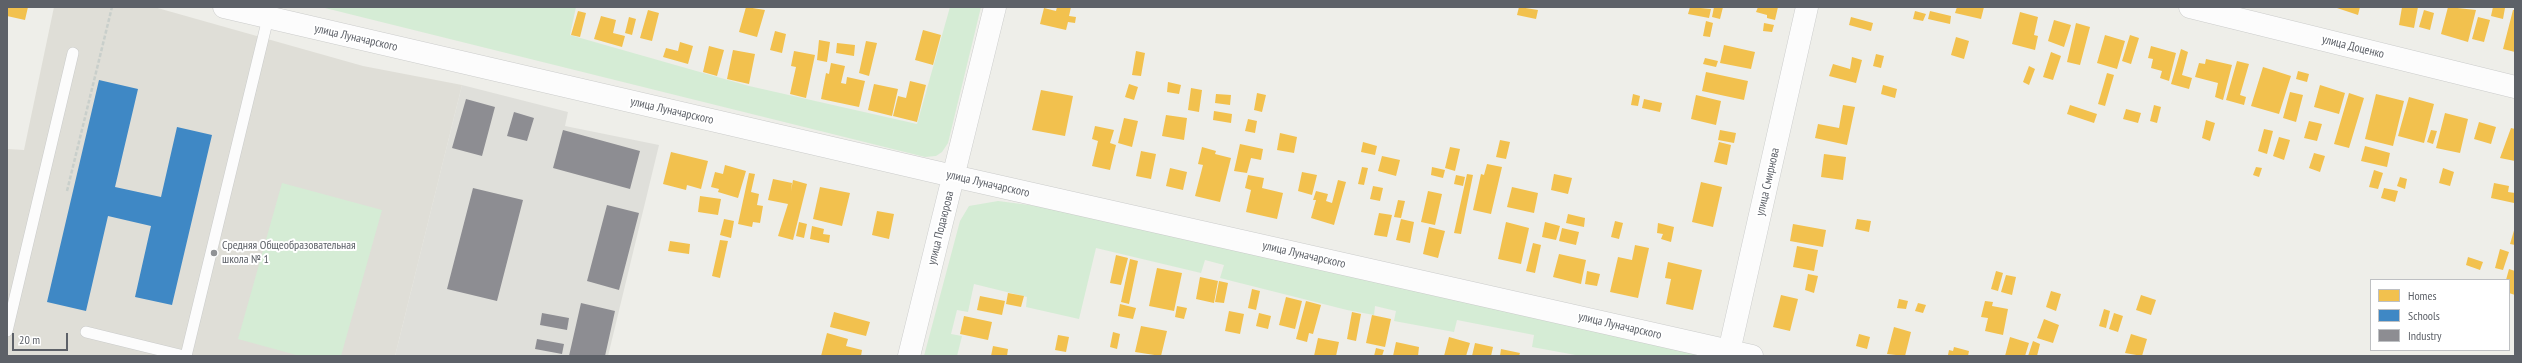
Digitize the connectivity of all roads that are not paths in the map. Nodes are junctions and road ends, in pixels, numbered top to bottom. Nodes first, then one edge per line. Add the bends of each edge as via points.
1 (224, 7) edge
2 (995, 7) edge
3 (1807, 7) edge
4 (2190, 7) edge
5 (281, 16) edge
6 (73, 53) dead end
7 (2515, 87) edge
8 (953, 176) junction
9 (7, 331) edge
10 (86, 332) dead end
11 (1729, 353) edge
12 (185, 356) edge
13 (909, 356) edge
14 (1752, 356) edge

1 - 5 street, улица Луначарского
2 - 8 street, улица Подаюрова
3 - 11 street, улица Смирнова
4 - 7 street, улица Доценко
5 - 8 street, улица Луначарского
5 - 12 lane
6 - 9 lane
8 - 11 street, улица Луначарского
8 - 13 street, улица Подаюрова
10 - 12 lane
11 - 14 street, улица Луначарского

